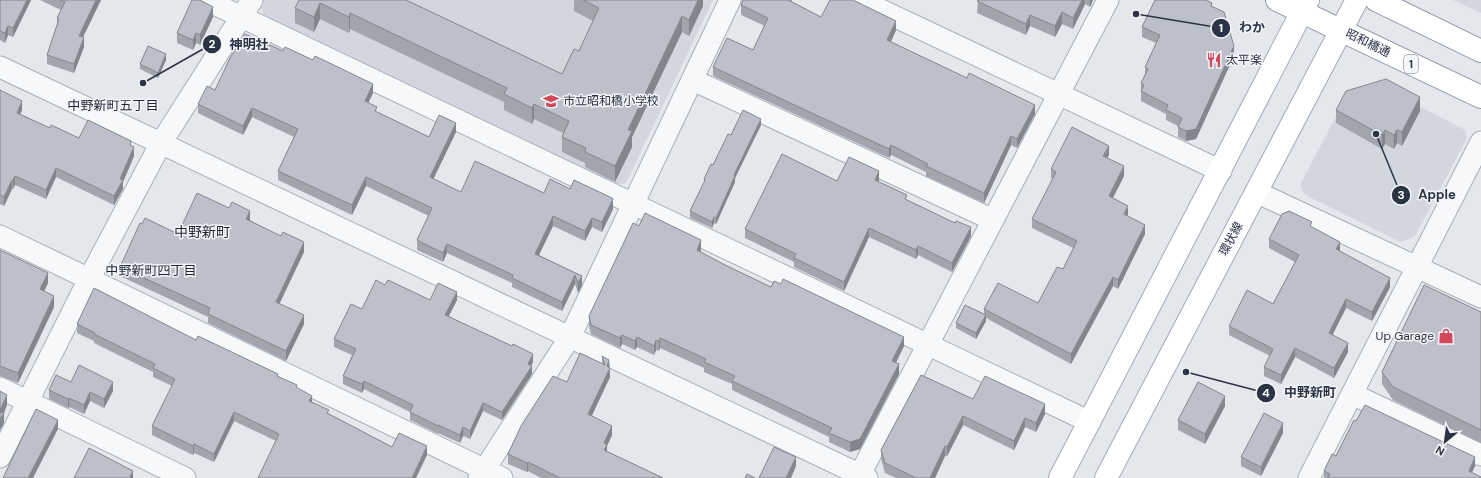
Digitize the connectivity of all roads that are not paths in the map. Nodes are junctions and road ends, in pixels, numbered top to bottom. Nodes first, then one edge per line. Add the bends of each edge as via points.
1 (206, 0) edge
2 (730, 0) edge
3 (860, 0) edge
4 (1108, 0) edge
5 (1277, 0) edge
6 (1357, 0) edge
7 (1376, 0) edge
8 (1305, 6) edge
9 (246, 8) edge
10 (1341, 30) junction
11 (1481, 51) edge
12 (0, 67) edge
13 (693, 80) junction
14 (1059, 94) junction
15 (1481, 98) edge
16 (1481, 142) edge
17 (160, 143) junction
18 (1221, 171) junction
19 (1256, 192) junction
20 (634, 204) junction
21 (993, 220) junction
22 (0, 236) edge
23 (1417, 267) junction
24 (89, 279) junction
25 (1481, 297) edge
26 (570, 337) junction
27 (928, 344) junction
28 (0, 388) edge
29 (1352, 394) junction
30 (28, 401) junction
31 (1090, 422) junction
32 (1481, 455) edge
33 (0, 457) edge
34 (488, 475) edge
35 (862, 477) edge
36 (185, 478) edge
37 (1060, 478) edge
38 (1106, 478) edge
39 (1308, 478) edge

1 - 9 street
2 - 13 street
3 - 14 street
4 - 14 street
5 - 8 main road, 昭和橋通 / 1
6 - 10 main road, 環状線
7 - 11 main road
8 - 10 main road, 昭和橋通 / 1
8 - 18 main road
9 - 17 street
9 - 20 street
10 - 15 main road, 昭和橋通 / 1
10 - 19 main road, 環状線
12 - 17 street
13 - 20 street
13 - 21 street
14 - 18 street
14 - 21 street
16 - 23 street
17 - 24 street
17 - 26 street
18 - 31 main road
19 - 23 street
19 - 38 main road, 環状線
20 - 26 street
20 - 27 street
21 - 27 street
22 - 24 street
23 - 25 street
23 - 29 street
24 - 30 street
24 - 34 street
26 - 34 street
26 - 35 street
27 - 31 street
27 - 35 street
28 - 30 street
29 - 32 street
29 - 39 street
30 - 33 street
30 - 36 street
31 - 37 main road

